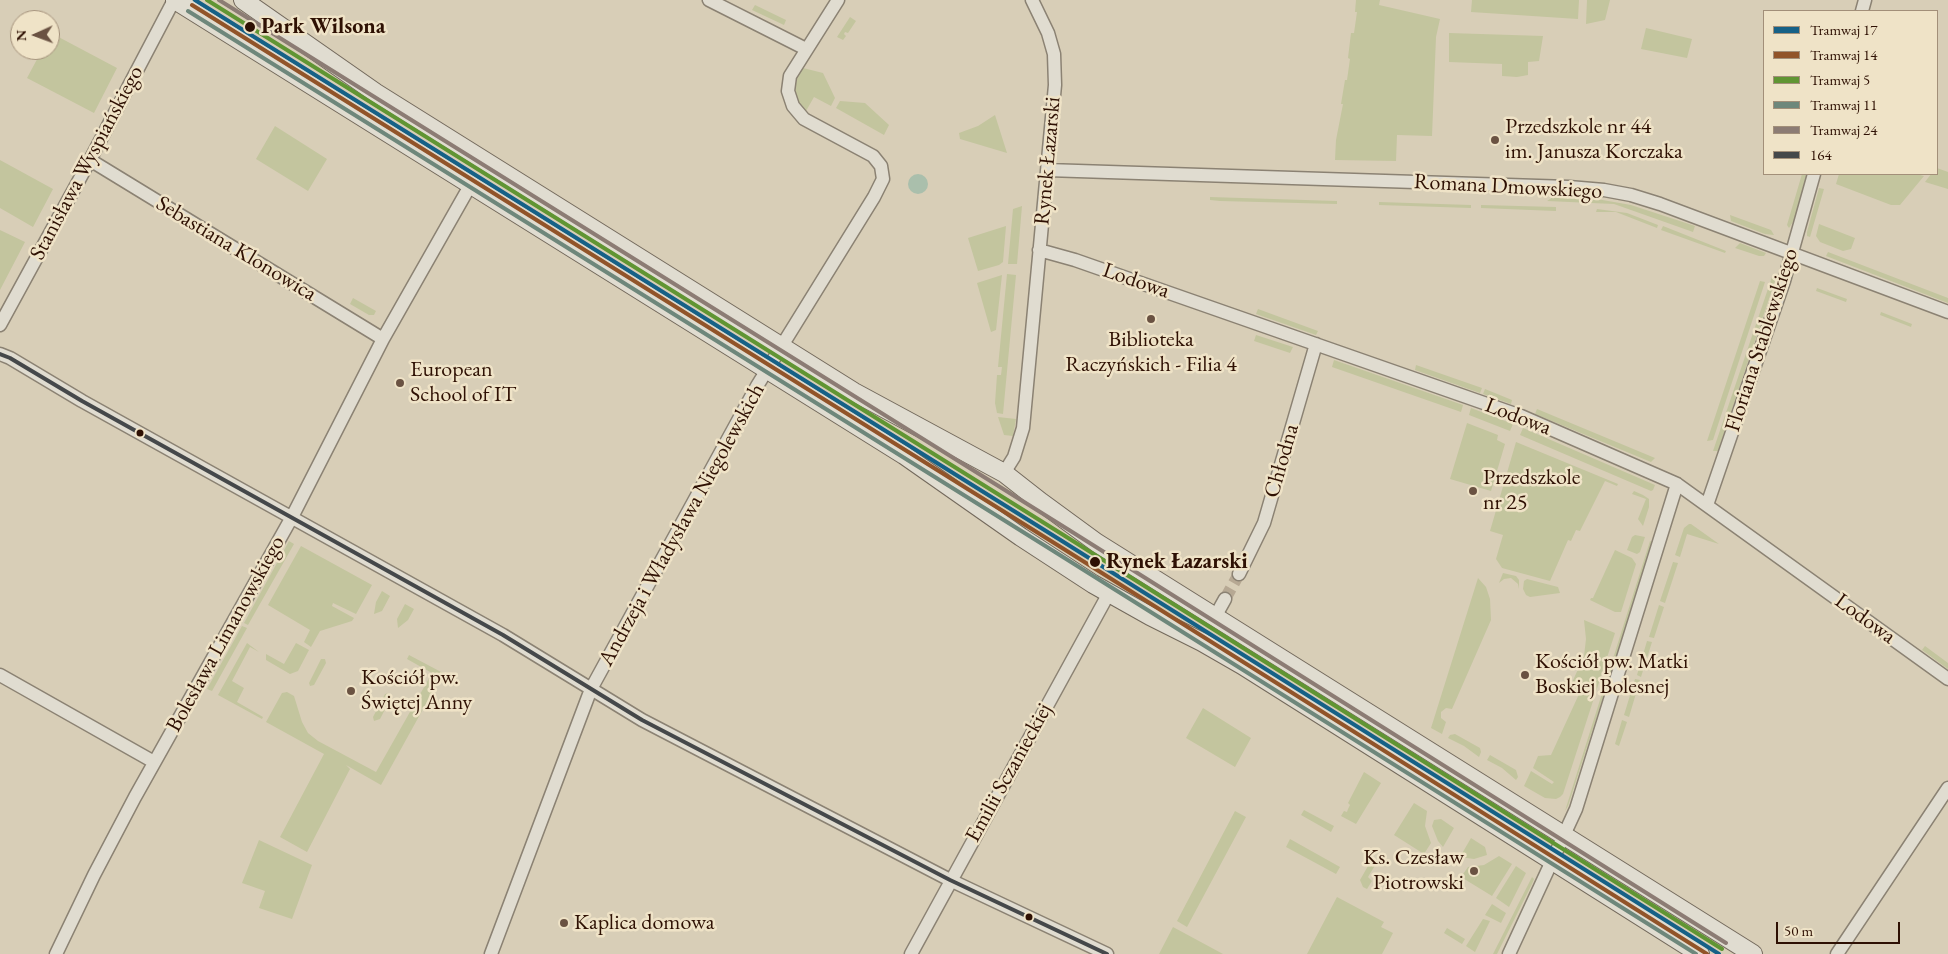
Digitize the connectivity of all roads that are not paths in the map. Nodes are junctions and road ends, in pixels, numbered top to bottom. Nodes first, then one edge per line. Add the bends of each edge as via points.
1 (174, 0) edge
2 (243, 0) edge
3 (709, 0) edge
4 (838, 0) edge
5 (1032, 0) edge
6 (806, 49) junction
7 (90, 160) junction
8 (1047, 170) junction
9 (1814, 175) edge
10 (471, 184) junction
11 (1039, 250) junction
12 (1792, 253) junction
13 (1948, 312) edge
14 (0, 325) edge
15 (382, 339) junction
16 (1316, 344) junction
17 (781, 347) junction
18 (0, 354) edge
19 (767, 370) junction
20 (1004, 473) junction
21 (1677, 484) junction
22 (1707, 506) junction
23 (292, 517) junction
24 (1239, 574) tunnel mouth
25 (1109, 593) junction
26 (1225, 599) tunnel mouth
27 (1215, 617) junction
28 (0, 675) edge
29 (1948, 679) edge
30 (591, 689) junction
31 (154, 762) junction
32 (1948, 788) edge
33 (1564, 836) junction
34 (1552, 860) junction
35 (950, 880) junction
36 (56, 954) edge
37 (491, 954) edge
38 (911, 954) edge
39 (1107, 954) edge
40 (1509, 954) edge
41 (1700, 954) edge
42 (1753, 954) edge
43 (1837, 954) edge

1 - 7 street, Stanisława Wyspiańskiego
1 - 10 street
2 - 17 street via 376,93
3 - 6 street
4 - 6 street
5 - 8 street, Rynek Łazarski via 1048,33 1055,68
6 - 17 street, Andrzeja i Władysława Niegolewskich via 790,76 788,91 793,106 804,119 873,156 881,166 883,178
7 - 14 street, Stanisława Wyspiańskiego
7 - 15 street, Sebastiana Klonowica
8 - 11 street, Rynek Łazarski
8 - 12 street, Romana Dmowskiego via 1604,190 1660,204
9 - 12 street, Floriana Stablewskiego
10 - 15 street, Bolesława Limanowskiego
10 - 19 street
11 - 16 street, Lodowa
11 - 20 street, Rynek Łazarski via 1023,428 1014,456
12 - 13 street, Romana Dmowskiego
12 - 22 street, Floriana Stablewskiego
15 - 23 street, Bolesława Limanowskiego
16 - 21 street, Lodowa via 1521,416
16 - 24 street, Chłodna via 1264,523
17 - 19 street, Andrzeja i Władysława Niegolewskich
17 - 20 street via 870,401
18 - 23 street
19 - 25 street via 904,455 1021,537
19 - 30 street, Andrzeja i Władysława Niegolewskich
20 - 27 street via 1097,543
21 - 22 street, Lodowa
21 - 33 street via 1576,809
22 - 29 street, Lodowa
23 - 30 street via 503,635
23 - 31 street, Bolesława Limanowskiego
25 - 34 street via 1242,665
25 - 35 street, Emilii Sczanieckiej
26 - 27 street
27 - 33 street
28 - 31 street
30 - 35 street via 662,731
30 - 37 street, Andrzeja i Władysława Niegolewskich
31 - 36 street, Bolesława Limanowskiego
32 - 43 street
33 - 34 street
33 - 42 street
34 - 40 street
34 - 41 street
35 - 38 street, Emilii Sczanieckiej
35 - 39 street

